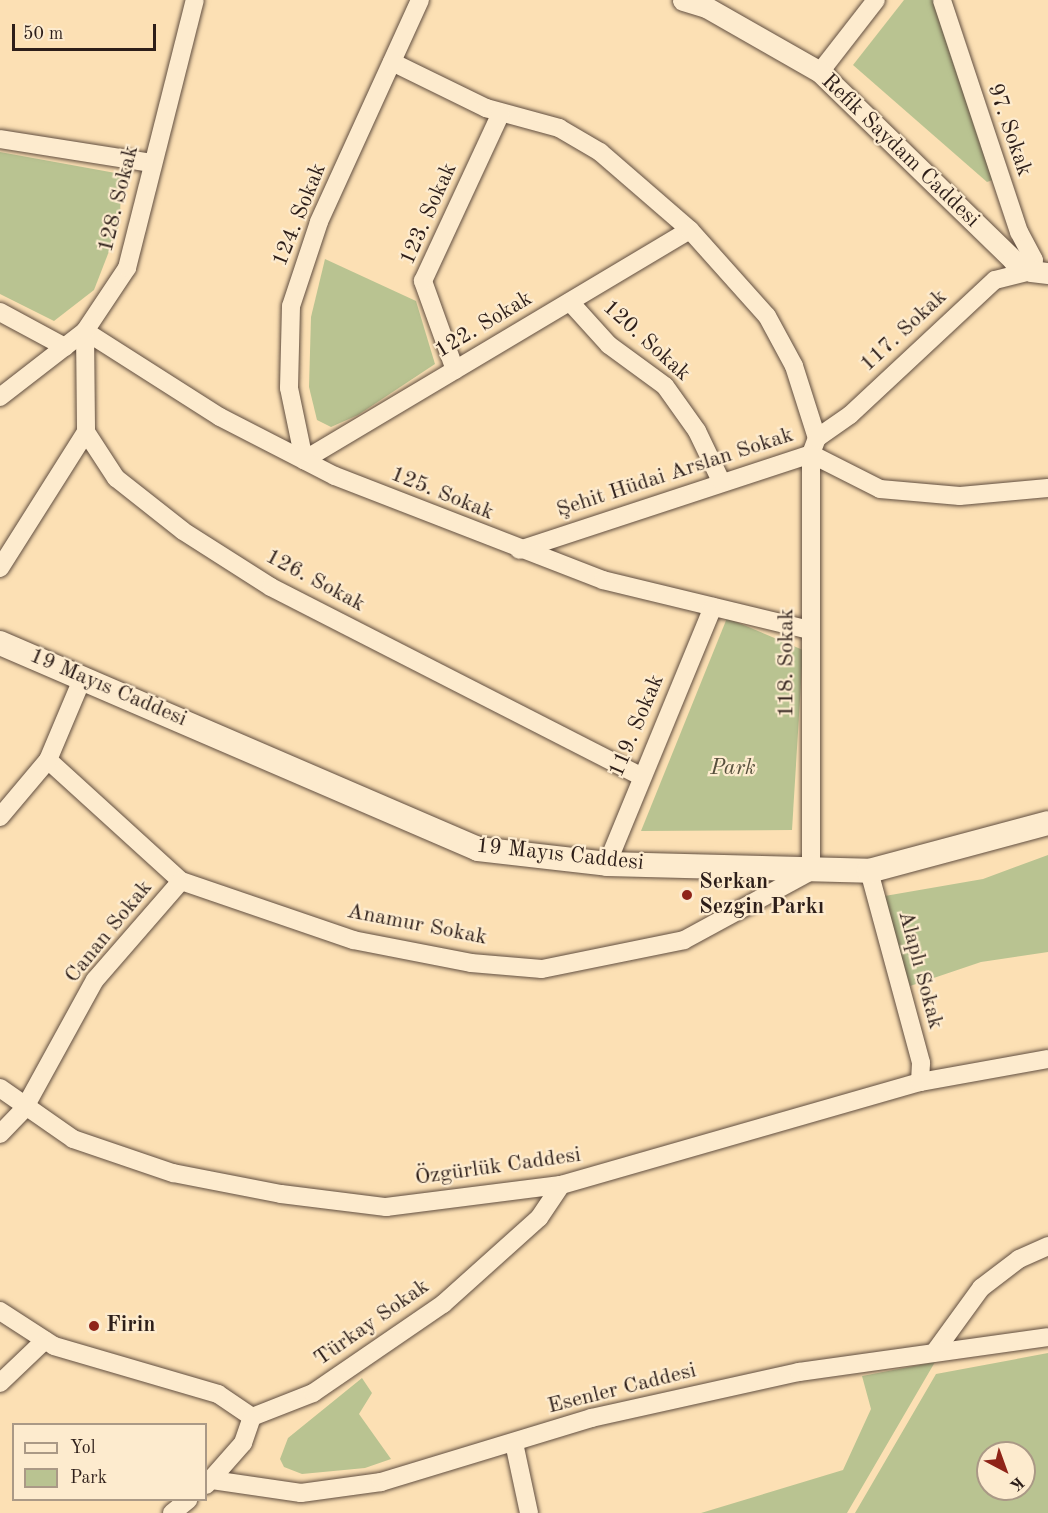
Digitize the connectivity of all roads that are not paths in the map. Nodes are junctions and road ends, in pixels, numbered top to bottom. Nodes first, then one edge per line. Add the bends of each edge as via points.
1 (193, 0) edge
2 (420, 0) edge
3 (683, 0) edge
4 (876, 0) edge
5 (942, 0) edge
6 (392, 62) junction
7 (820, 72) junction
8 (501, 113) junction
9 (0, 140) edge
10 (152, 163) junction
11 (690, 230) junction
12 (1039, 272) edge
13 (570, 302) junction
14 (0, 312) edge
15 (85, 331) junction
16 (65, 346) junction
17 (455, 370) junction
18 (0, 397) edge
19 (86, 432) junction
20 (814, 446) junction
21 (304, 460) junction
22 (722, 481) junction
23 (1048, 488) edge
24 (519, 550) junction
25 (0, 568) edge
26 (713, 607) junction
27 (810, 630) junction
28 (0, 643) edge
29 (83, 677) junction
30 (48, 760) junction
31 (642, 777) junction
32 (0, 817) edge
33 (1048, 823) edge
34 (607, 864) junction
35 (869, 871) junction
36 (811, 872) junction
37 (181, 881) junction
38 (1048, 1059) edge
39 (920, 1082) junction
40 (0, 1088) edge
41 (24, 1109) junction
42 (0, 1134) edge
43 (561, 1185) junction
44 (1048, 1246) edge
45 (0, 1311) edge
46 (1048, 1337) edge
47 (45, 1340) junction
48 (936, 1350) junction
49 (0, 1383) edge
50 (252, 1417) junction
51 (514, 1443) junction
52 (209, 1483) edge
53 (187, 1501) edge
54 (172, 1513) edge
55 (529, 1513) edge

1 - 10 street, 128. Sokak
2 - 6 street, 124. Sokak
3 - 7 street, Refik Saydam Caddesi via 706,7
4 - 7 street
5 - 12 street, 97. Sokak via 1019,232 1033,252
6 - 8 street, Şehit Hüdai Arslan Sokak
6 - 21 street, 124. Sokak via 319,222 291,306 289,388
7 - 12 street, Refik Saydam Caddesi via 1014,260
8 - 11 street, Şehit Hüdai Arslan Sokak via 559,128 600,152
8 - 17 street, 123. Sokak via 423,281
9 - 10 street
10 - 15 street, 128. Sokak via 127,268
11 - 13 street, 122. Sokak
11 - 20 street, Şehit Hüdai Arslan Sokak via 767,316 794,366
12 - 20 street, 117. Sokak via 995,280
13 - 17 street, 122. Sokak
13 - 22 street, 120. Sokak via 609,345 665,386 697,430
14 - 16 street
15 - 16 street, 128. Sokak
15 - 19 street
15 - 21 street, 125. Sokak via 220,417
16 - 18 street, 128. Sokak
17 - 21 street, 122. Sokak
19 - 25 street
19 - 31 street, 126. Sokak via 116,478 183,531 271,587
20 - 22 street, Şehit Hüdai Arslan Sokak
20 - 23 street via 880,489 960,496
20 - 27 street, 118. Sokak
21 - 24 street, 125. Sokak via 335,477
22 - 24 street, Şehit Hüdai Arslan Sokak
24 - 26 street, 125. Sokak via 603,580
26 - 27 street, 125. Sokak
26 - 31 street, 119. Sokak
27 - 36 street, 118. Sokak
28 - 29 main road, 19 Mayıs Caddesi
29 - 30 street
29 - 34 main road, 19 Mayıs Caddesi via 478,849
30 - 32 street
30 - 37 street, Anamur Sokak
31 - 34 street, 119. Sokak
33 - 35 main road, 19 Mayıs Caddesi
34 - 36 main road, 19 Mayıs Caddesi
35 - 36 main road, 19 Mayıs Caddesi
35 - 39 street, Alaplı Sokak via 921,1063
36 - 37 street, Anamur Sokak via 684,940 542,969 471,963 353,940
37 - 41 street, Canan Sokak via 95,980
38 - 39 street, Özgürlük Caddesi
39 - 43 street, Özgürlük Caddesi
40 - 41 street, Özgürlük Caddesi
41 - 42 street, Canan Sokak
41 - 43 street, Özgürlük Caddesi via 73,1139 173,1173 281,1194 386,1207
43 - 50 street, Türkay Sokak via 539,1218 442,1304 313,1393
44 - 48 street via 1019,1259 981,1288
45 - 47 street
46 - 48 street, Esenler Caddesi
47 - 49 street
47 - 50 street via 218,1394
48 - 51 street, Esenler Caddesi via 800,1372 614,1413
50 - 52 street via 243,1443
51 - 52 street, Esenler Caddesi via 381,1482 301,1493
51 - 55 street
53 - 54 street

